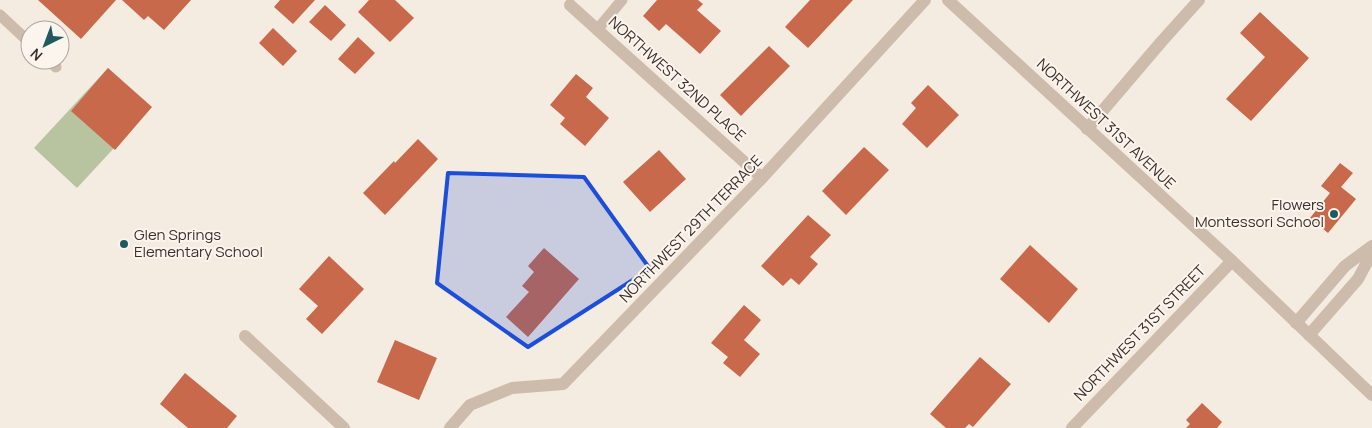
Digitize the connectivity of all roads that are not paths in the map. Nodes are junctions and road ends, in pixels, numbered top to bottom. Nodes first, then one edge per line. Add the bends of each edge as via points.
1 (622, 0) edge
2 (925, 0) edge
3 (948, 0) edge
4 (1199, 0) edge
5 (570, 5) dead end
6 (0, 15) edge
7 (597, 30) junction
8 (20, 34) edge
9 (1087, 129) junction
10 (762, 178) junction
11 (1371, 247) edge
12 (1232, 261) junction
13 (1296, 323) junction
14 (1309, 335) junction
15 (245, 336) dead end
16 (1372, 395) edge
17 (344, 428) edge
18 (450, 428) edge
19 (1072, 428) edge

1 - 7 lane
2 - 10 street, NORTHWEST 29TH TERRACE
3 - 9 street, NORTHWEST 31ST AVENUE
4 - 9 street
5 - 7 street, NORTHWEST 32ND PLACE
6 - 8 lane
7 - 10 street, NORTHWEST 32ND PLACE
9 - 12 street, NORTHWEST 31ST AVENUE
10 - 18 street, NORTHWEST 29TH TERRACE via 563,384 512,388 470,405
11 - 13 street via 1346,266
11 - 14 street via 1358,279
12 - 13 street, NORTHWEST 31ST AVENUE
12 - 19 street, NORTHWEST 31ST STREET
13 - 14 street, NORTHWEST 31ST AVENUE
14 - 16 street, NORTHWEST 31ST AVENUE
15 - 17 street

